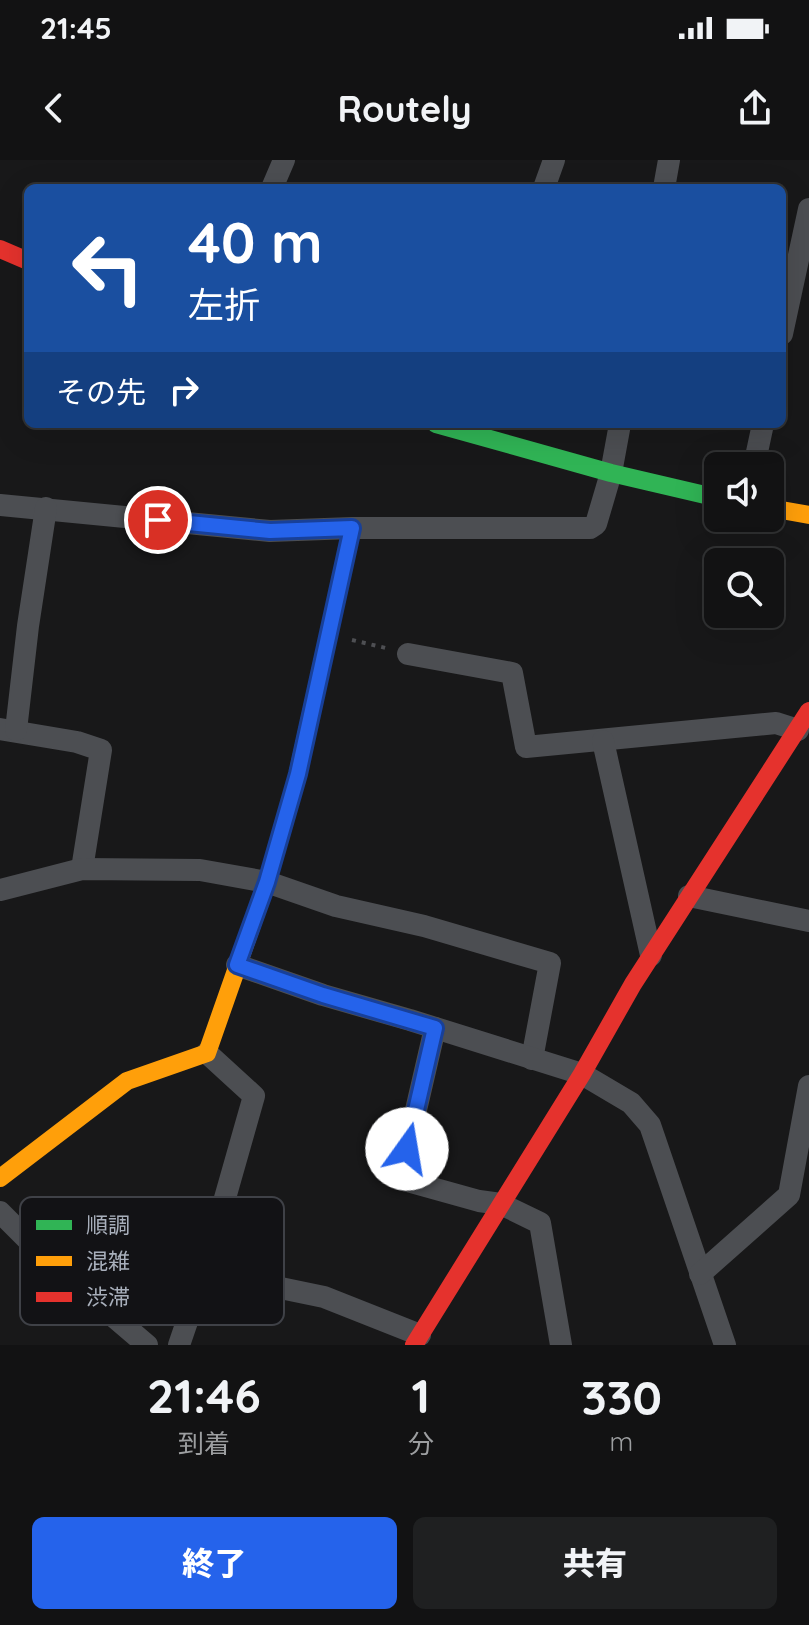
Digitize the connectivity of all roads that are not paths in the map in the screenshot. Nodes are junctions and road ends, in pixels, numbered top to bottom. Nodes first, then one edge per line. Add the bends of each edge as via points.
1 (284, 160) edge
2 (554, 160) edge
3 (669, 160) edge
4 (274, 184) edge
5 (545, 184) edge
6 (665, 184) edge
7 (809, 209) edge
8 (0, 249) edge
9 (24, 259) edge
10 (786, 315) edge
11 (464, 428) edge
12 (619, 428) edge
13 (762, 428) edge
14 (514, 435) edge
15 (757, 452) edge
16 (611, 473) junction
17 (704, 495) edge
18 (0, 505) edge
19 (46, 508) junction
20 (784, 511) edge
21 (809, 515) edge
22 (352, 528) junction
23 (408, 654) road end
24 (806, 717) edge
25 (8, 730) edge
26 (603, 741) junction
27 (82, 869) junction
28 (267, 882) junction
29 (0, 890) edge
30 (689, 896) junction
31 (809, 921) edge
32 (651, 955) junction
33 (237, 965) junction
34 (435, 1028) junction
35 (207, 1053) junction
36 (532, 1059) junction
37 (582, 1074) junction
38 (809, 1086) edge
39 (0, 1178) edge
40 (225, 1197) edge
41 (501, 1204) junction
42 (0, 1212) edge
43 (20, 1232) edge
44 (700, 1274) junction
45 (284, 1289) edge
46 (124, 1325) edge
47 (186, 1325) edge
48 (417, 1340) edge
49 (147, 1345) edge
50 (179, 1345) edge
51 (561, 1345) edge
52 (725, 1345) edge

1 - 4 street
2 - 5 street
3 - 6 street
7 - 10 street
8 - 9 street
11 - 14 street
12 - 16 street
13 - 15 street
14 - 16 street
16 - 17 street
16 - 22 street via 596,524 590,528
18 - 19 street
19 - 22 street via 270,531
19 - 25 street
20 - 21 street
22 - 28 street via 298,774
23 - 26 street via 512,673 526,747
24 - 26 street
24 - 30 street
25 - 27 street via 101,750
26 - 32 street
27 - 28 street via 200,870
27 - 29 street
28 - 33 street
28 - 36 street via 336,906 550,963
30 - 31 street
30 - 32 street
32 - 37 street
33 - 34 street
33 - 35 street
34 - 36 street
34 - 41 street via 400,1179
35 - 39 street via 127,1081
35 - 40 street via 254,1096
36 - 37 street
37 - 41 street
37 - 44 street via 631,1103 650,1125
38 - 44 street via 789,1195
41 - 48 street
41 - 51 street via 540,1223
42 - 43 street
44 - 52 street
45 - 48 street via 324,1297
46 - 49 street
47 - 50 street

